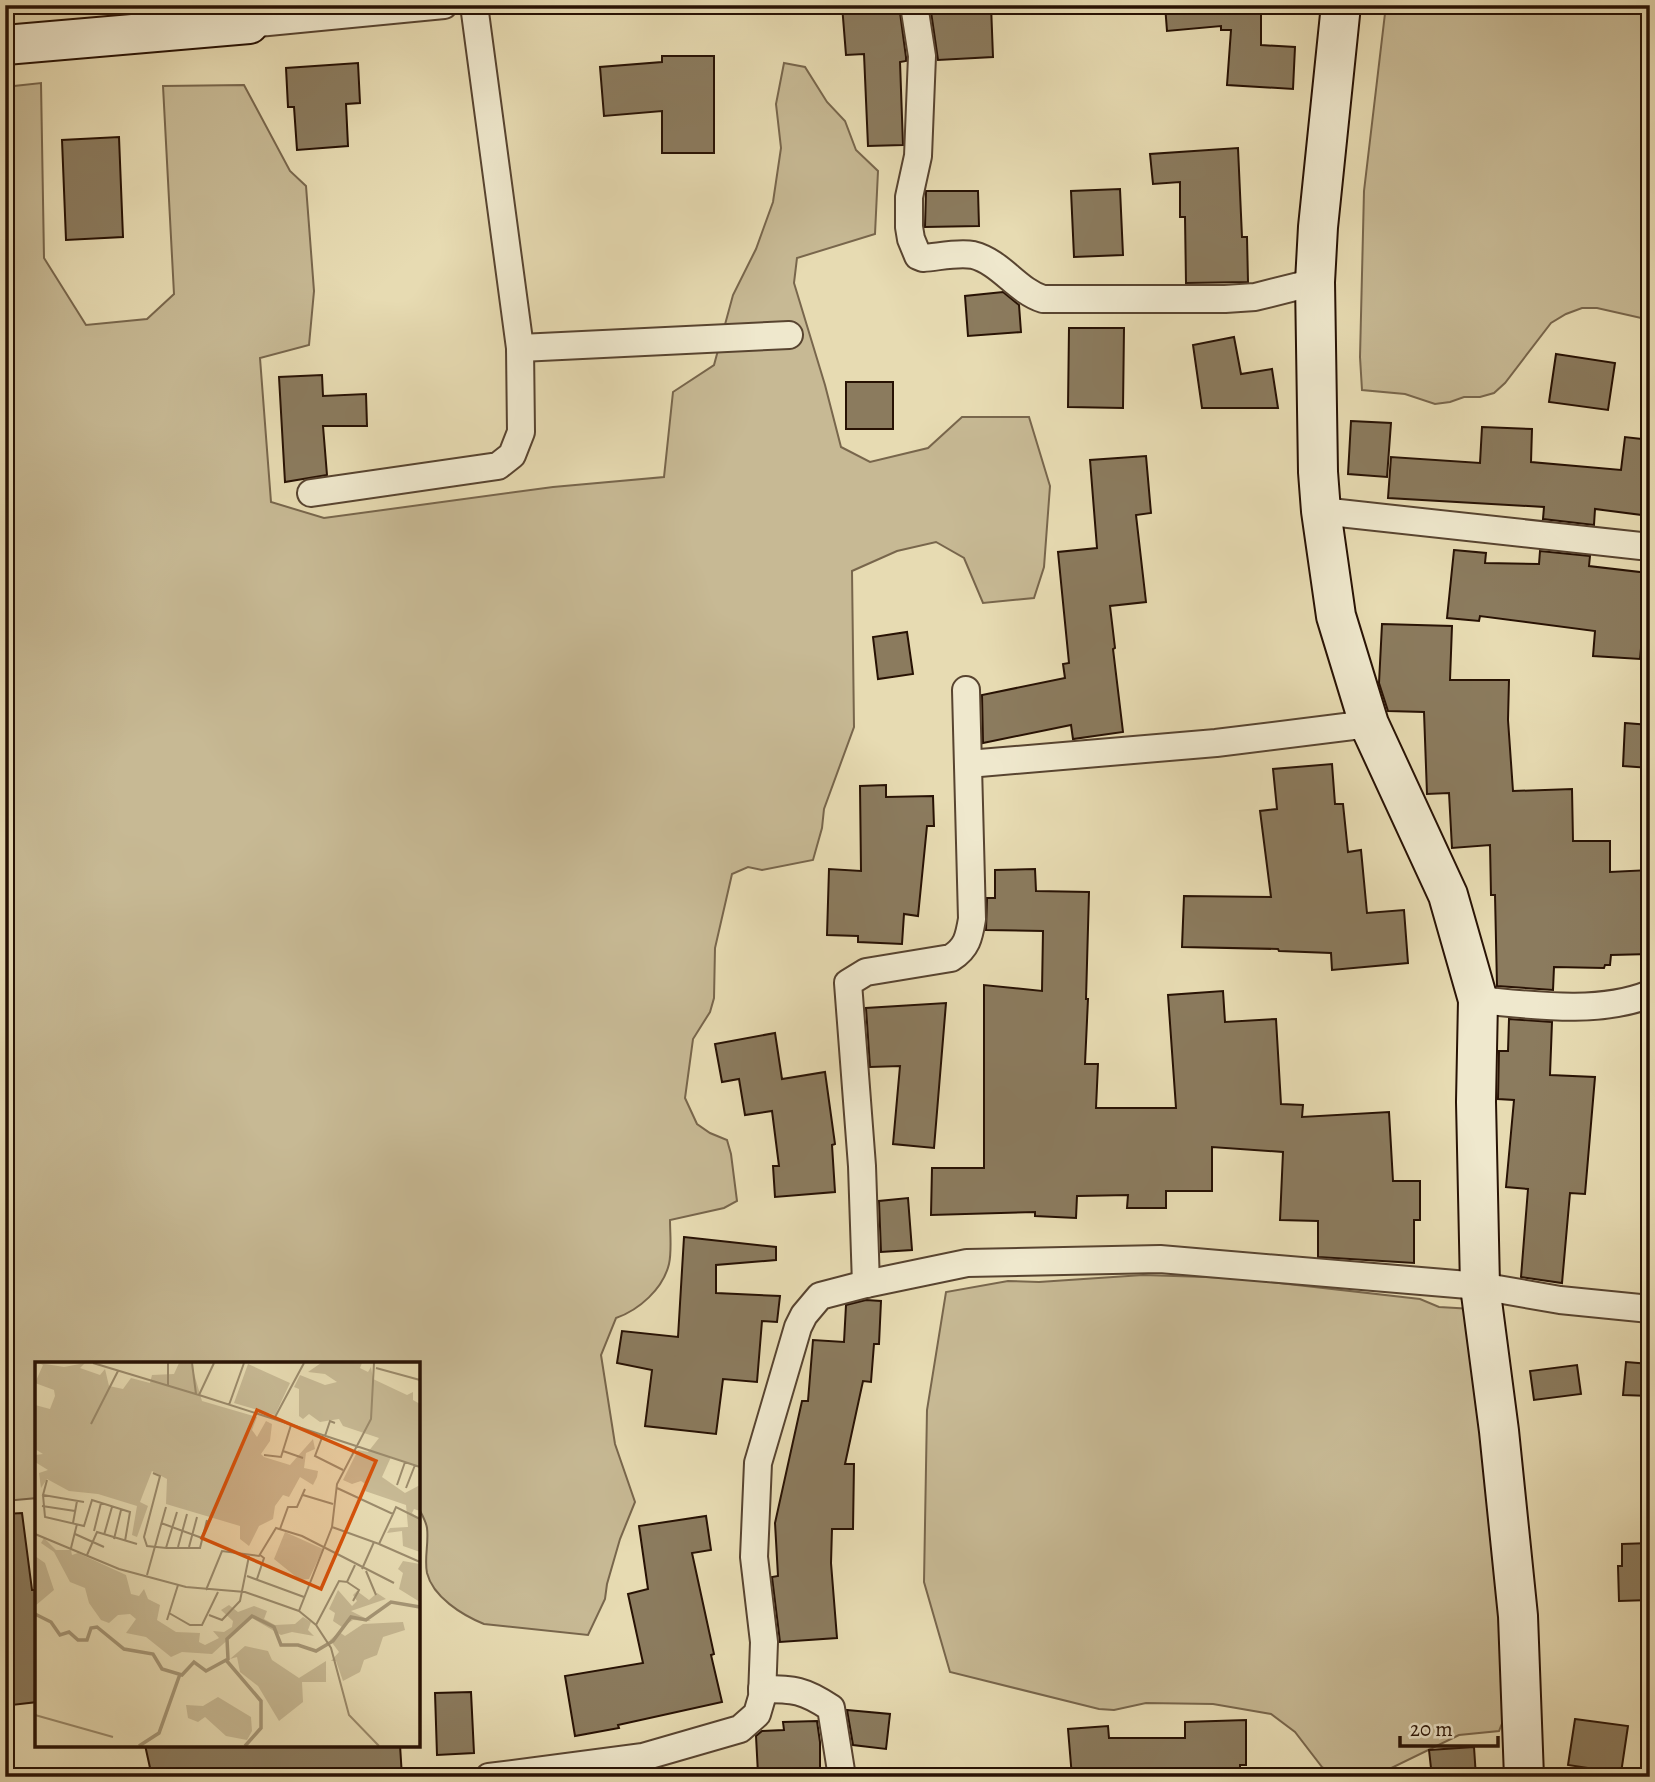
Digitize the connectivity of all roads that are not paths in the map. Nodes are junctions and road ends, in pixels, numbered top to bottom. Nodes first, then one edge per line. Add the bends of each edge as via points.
1 (444, 5) edge
2 (474, 5) edge
3 (914, 5) edge
4 (1341, 5) edge
5 (256, 14) edge
6 (5, 45) edge
7 (1315, 282) junction
8 (789, 335) dead end
9 (520, 348) junction
10 (312, 493) dead end
11 (1321, 510) junction
12 (1650, 547) edge
13 (966, 690) dead end
14 (1369, 724) junction
15 (968, 764) junction
16 (1650, 994) edge
17 (1478, 1000) junction
18 (866, 1284) junction
19 (1480, 1286) junction
20 (1650, 1309) edge
21 (762, 1689) junction
22 (645, 1767) edge
23 (489, 1777) edge
24 (842, 1777) edge
25 (1524, 1777) edge

1 - 5 street
2 - 9 street
3 - 7 street via 922,56 918,156 909,217 918,256 971,254 1030,295 1056,300 1235,299
4 - 7 main road
5 - 6 main road
7 - 11 main road
8 - 9 street
9 - 10 street via 520,432 512,455 498,466
11 - 12 street
11 - 14 main road via 1336,617
13 - 15 street
14 - 15 street via 1216,743
14 - 17 main road via 1448,895
15 - 18 street via 972,919 967,944 951,958 866,972 848,983
16 - 17 street via 1629,1002 1552,1007
17 - 19 main road
18 - 19 street via 968,1263 1160,1259
18 - 21 street via 820,1296 804,1315 758,1464 754,1557 764,1642
19 - 20 street
19 - 25 main road via 1518,1616
21 - 22 street via 757,1714 740,1729
21 - 24 street via 796,1689 831,1708
22 - 23 street

